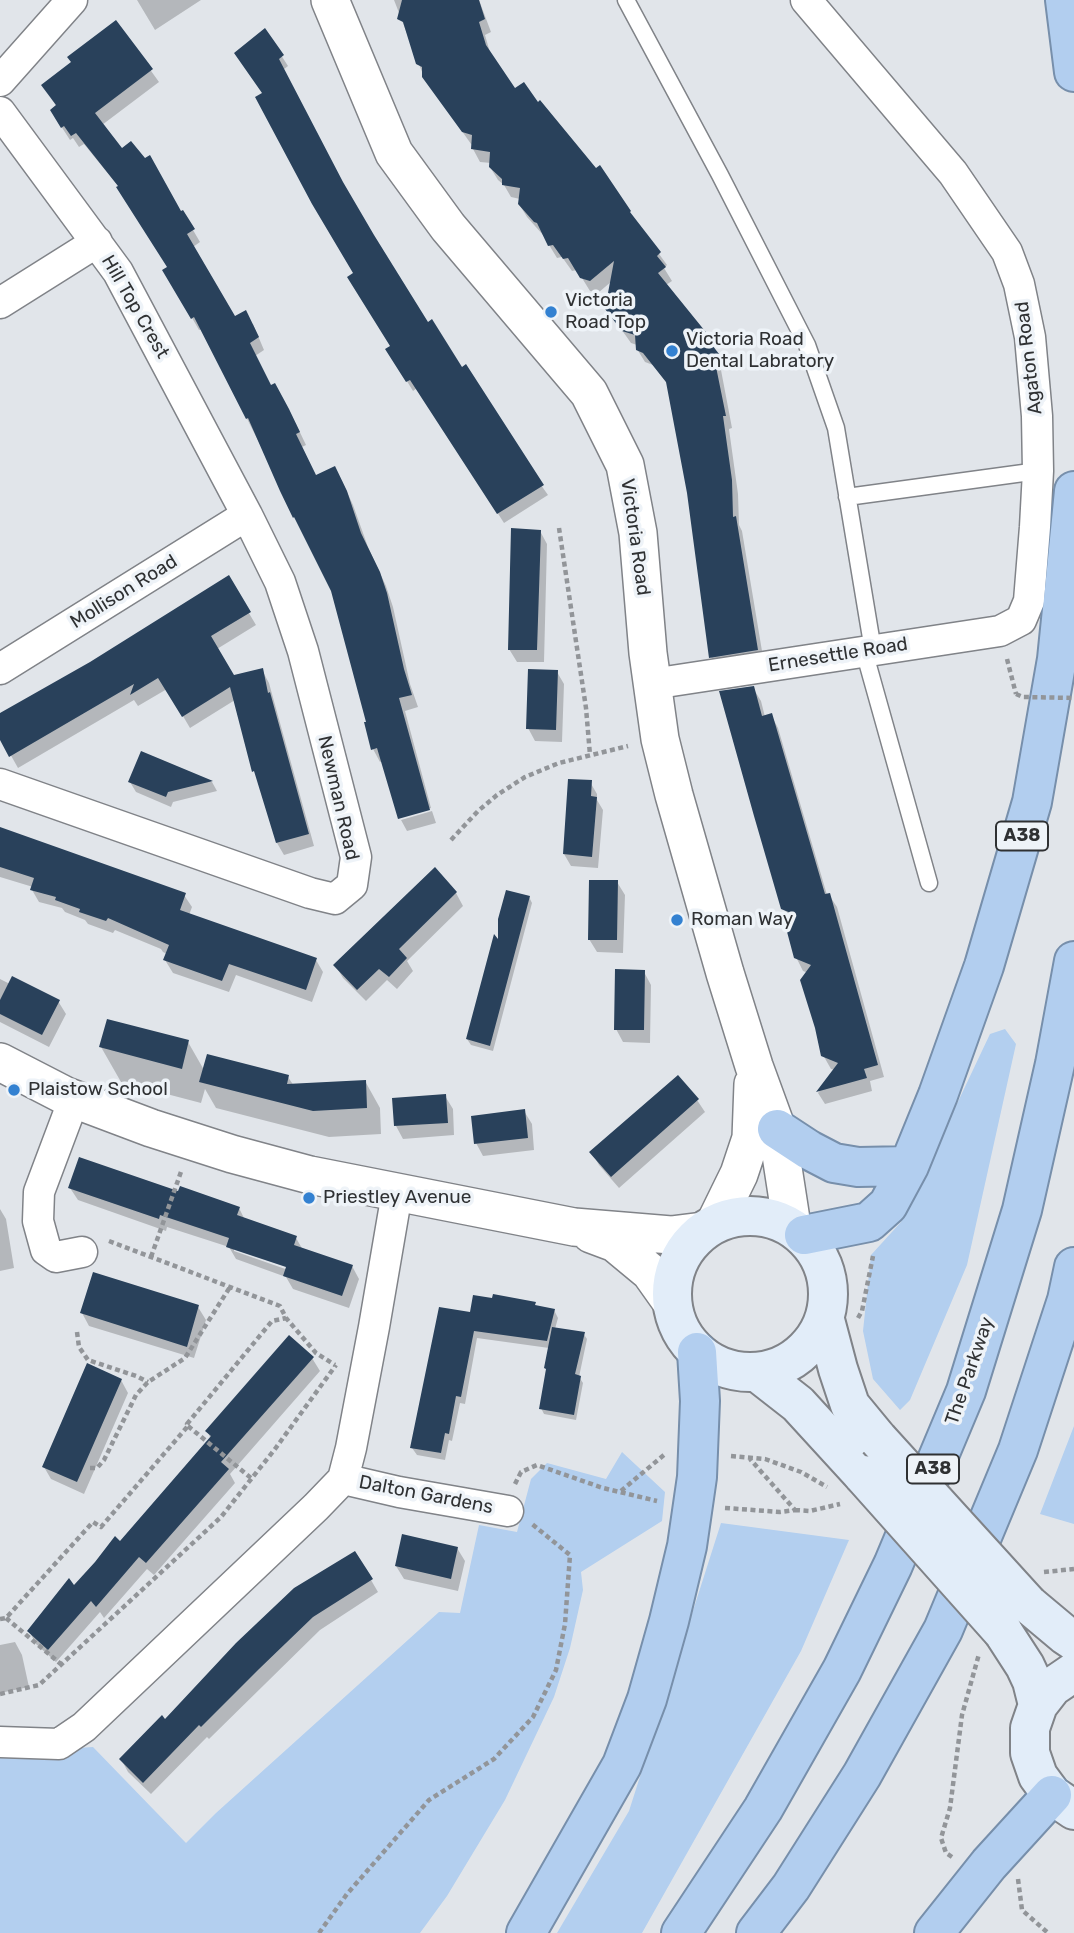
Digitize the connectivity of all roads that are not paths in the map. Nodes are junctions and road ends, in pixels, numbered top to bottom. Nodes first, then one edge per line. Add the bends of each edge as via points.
1 (72, 0) edge
2 (330, 0) edge
3 (626, 0) edge
4 (806, 0) edge
5 (1065, 0) edge
6 (1074, 72) edge
7 (0, 81) edge
8 (0, 112) edge
9 (97, 242) junction
10 (0, 303) edge
11 (1038, 471) junction
12 (1074, 491) edge
13 (847, 497) junction
14 (247, 515) junction
15 (1011, 625) joint
16 (869, 650) junction
17 (0, 669) edge
18 (652, 684) junction
19 (0, 784) edge
20 (929, 883) dead end
21 (1074, 961) edge
22 (0, 1062) edge
23 (754, 1066) junction
24 (74, 1099) junction
25 (777, 1129) junction
26 (909, 1167) junction
27 (397, 1193) junction
28 (574, 1227) junction
29 (709, 1227) junction
30 (798, 1231) junction
31 (82, 1252) road end
32 (1074, 1267) edge
33 (672, 1303) junction
34 (825, 1320) junction
35 (697, 1352) junction
36 (757, 1372) junction
37 (343, 1479) junction
38 (508, 1511) road end
39 (1074, 1641) edge
40 (1074, 1672) edge
41 (1038, 1705) junction
42 (0, 1742) edge
43 (1063, 1803) edge
44 (526, 1933) edge
45 (681, 1933) edge
46 (756, 1933) edge
47 (934, 1933) edge

1 - 7 street
2 - 18 street, Victoria Road via 394,153 448,227 589,393 625,465 638,533
3 - 13 lane via 807,345 836,428
4 - 11 street, Agaton Road via 953,173 1007,252 1030,337
5 - 6 highway
8 - 9 street, Hill Top Crest
9 - 10 street
9 - 14 street, Hill Top Crest via 118,272
11 - 13 lane
11 - 15 street, Agaton Road via 1029,601
12 - 26 highway, A38 via 1057,659 1032,802 984,966
13 - 16 lane
14 - 17 street, Mollison Road
14 - 19 street, Newman Road via 280,582 303,651 356,858 352,885 335,899 310,893
15 - 16 street, Ernesettle Road
16 - 18 street, Ernesettle Road
16 - 20 lane
18 - 23 street, Victoria Road via 660,739 698,882
21 - 45 highway, The Parkway / A38 via 1022,1210 966,1391 893,1564 842,1670 763,1809
22 - 24 street
23 - 25 street, Victoria Road
23 - 29 street, Victoria Road via 751,1138 739,1174
24 - 27 street via 192,1141 310,1175
24 - 31 street via 39,1192 38,1221 46,1250 56,1257
25 - 26 highway via 834,1163
25 - 30 street, Victoria Road
26 - 30 highway, A38 via 888,1205 869,1222
27 - 28 street
27 - 37 street
28 - 29 street via 671,1235
28 - 33 street via 615,1243 650,1272
29 - 30 main road via 741,1215 767,1216
29 - 33 main road via 684,1251 674,1276
30 - 34 main road via 818,1253 827,1274
32 - 46 highway via 1018,1450 943,1630 862,1775
33 - 35 main road via 676,1321
34 - 36 main road via 798,1356
34 - 39 main road, bridge via 850,1405 1028,1604
35 - 36 main road via 725,1368
35 - 44 highway via 700,1401 681,1453 697,1477 687,1546 647,1699 622,1765
36 - 41 main road, bridge via 799,1405 841,1491 992,1640 1025,1665
37 - 38 street, Dalton Gardens
37 - 42 street via 84,1727 59,1744
40 - 41 main road via 1052,1687
41 - 43 main road via 1030,1728 1030,1753 1038,1776
43 - 47 highway via 989,1864

